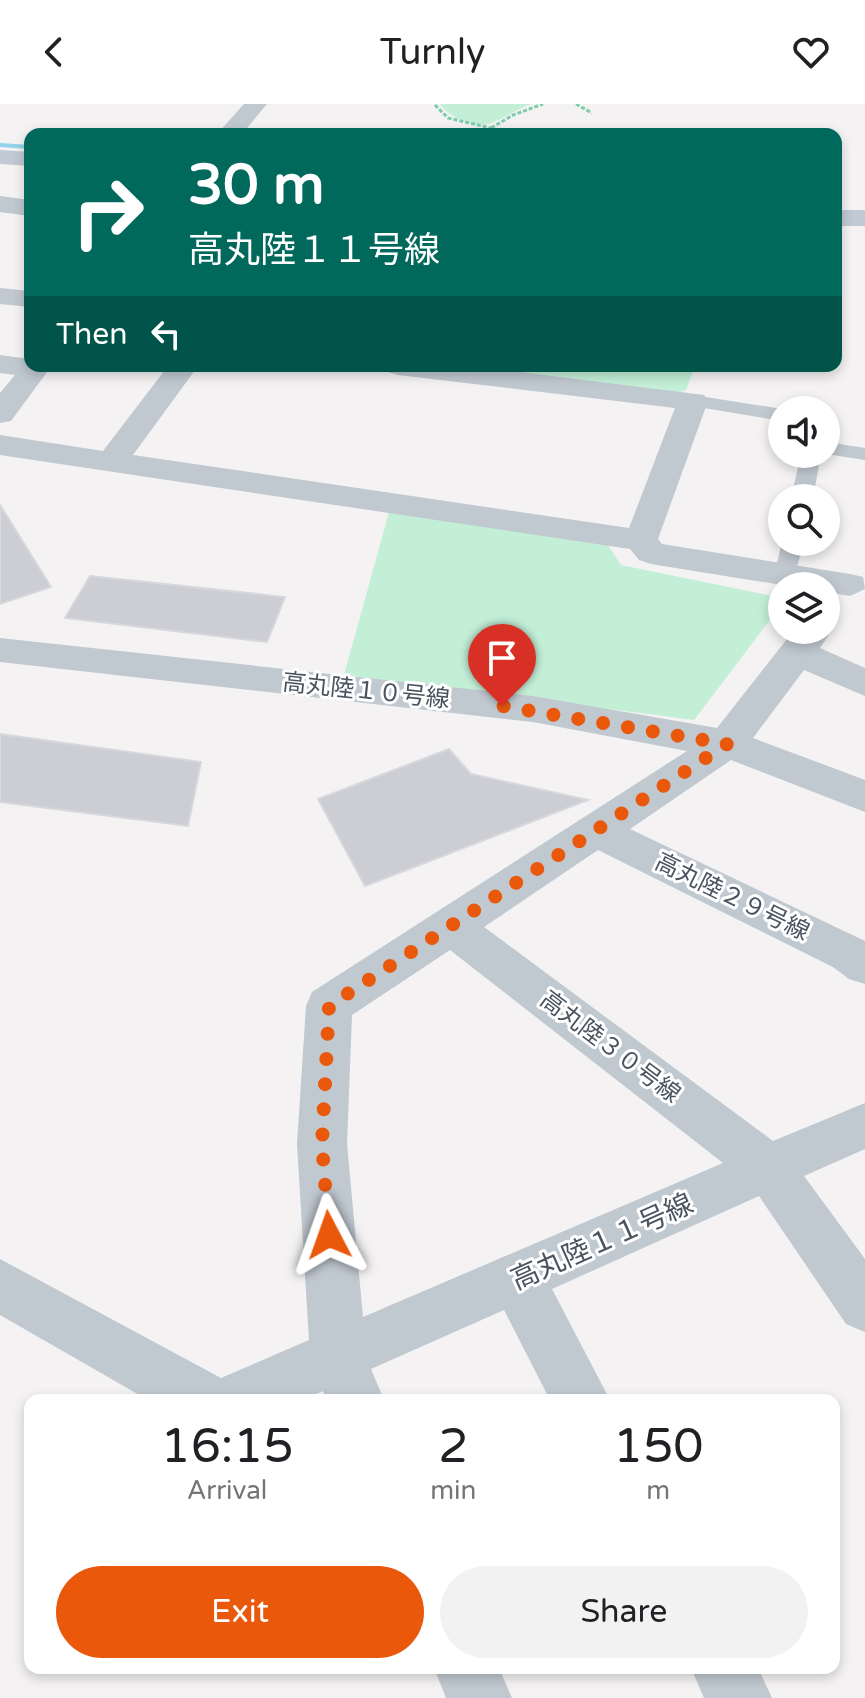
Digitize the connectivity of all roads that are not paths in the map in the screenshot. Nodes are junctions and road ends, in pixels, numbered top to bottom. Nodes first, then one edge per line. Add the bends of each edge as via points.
1 (256, 104) edge
2 (234, 128) edge
3 (0, 157) edge
4 (24, 159) edge
5 (16, 206) edge
6 (842, 218) edge
7 (865, 218) edge
8 (0, 225) edge
9 (0, 364) edge
10 (24, 367) edge
11 (32, 372) edge
12 (179, 372) edge
13 (462, 372) edge
14 (693, 401) junction
15 (768, 413) edge
16 (0, 414) edge
17 (0, 445) edge
18 (840, 450) edge
19 (865, 454) edge
20 (112, 461) junction
21 (641, 540) junction
22 (768, 573) edge
23 (858, 586) edge
24 (840, 602) edge
25 (803, 644) edge
26 (809, 644) edge
27 (0, 650) edge
28 (865, 683) edge
29 (727, 744) junction
30 (865, 797) edge
31 (596, 831) junction
32 (452, 927) junction
33 (865, 966) edge
34 (865, 1125) edge
35 (769, 1168) junction
36 (517, 1279) junction
37 (0, 1285) edge
38 (865, 1305) edge
39 (347, 1379) edge
40 (193, 1394) edge
41 (268, 1394) edge
42 (578, 1394) edge
43 (469, 1674) edge
44 (726, 1674) edge
45 (479, 1698) edge
46 (739, 1698) edge

1 - 2 street
3 - 4 street
5 - 8 street
6 - 7 street
9 - 10 street
11 - 16 street
12 - 20 street
13 - 14 street
14 - 15 lane
14 - 21 street
17 - 20 street
18 - 19 lane
20 - 21 street
21 - 22 street via 651,553
23 - 24 street
25 - 29 street
26 - 28 street
27 - 29 street, 高丸陸１０号線 via 533,709
29 - 30 street, 高丸陸１０号線
29 - 31 street
31 - 32 street
31 - 33 street, 高丸陸２９号線
32 - 35 street, 高丸陸３０号線
32 - 39 street via 329,1006 322,1144
34 - 35 street, 高丸陸１１号線
35 - 36 street, 高丸陸１１号線
35 - 38 street, 高丸陸３０号線
36 - 39 street, 高丸陸１１号線
36 - 42 street
37 - 40 street
39 - 41 street, 高丸陸１１号線
43 - 45 street
44 - 46 street

